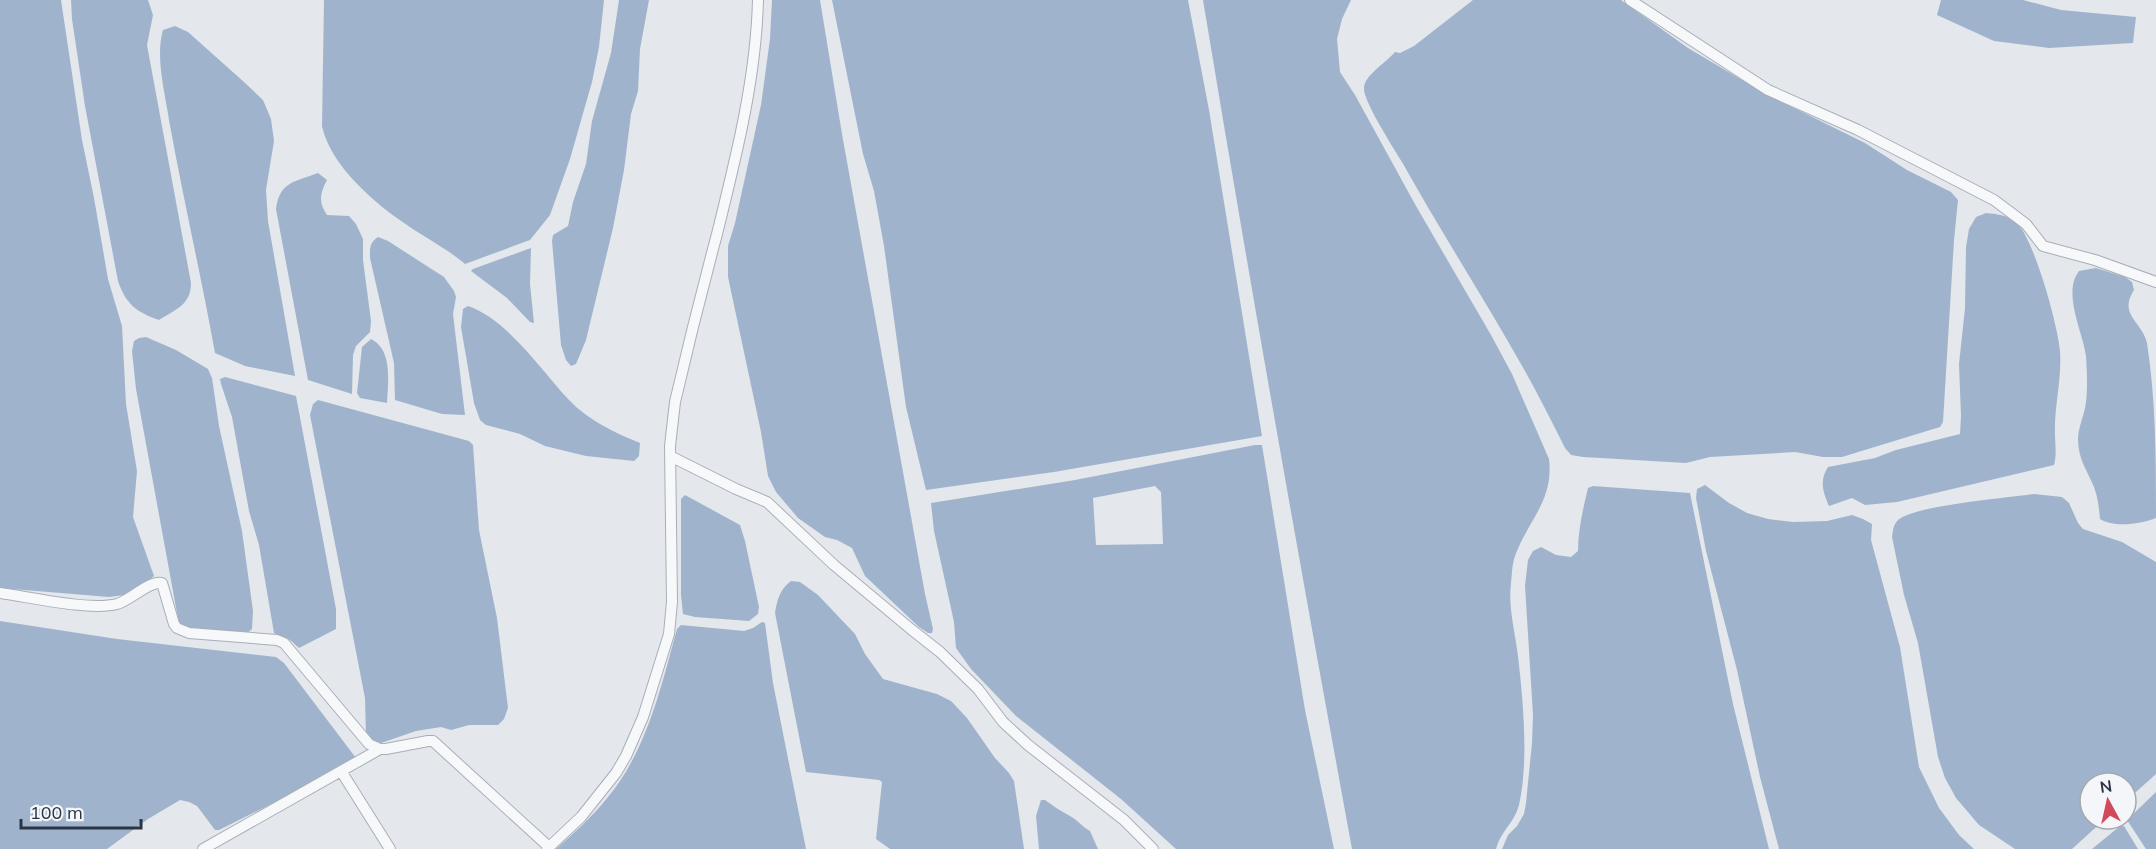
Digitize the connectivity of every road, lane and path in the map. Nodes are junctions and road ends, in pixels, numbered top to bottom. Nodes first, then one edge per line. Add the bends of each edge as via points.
1 (758, 0) edge
2 (1630, 0) edge
3 (2156, 282) edge
4 (672, 457) junction
5 (0, 593) edge
6 (380, 749) junction
7 (341, 771) junction
8 (548, 848) edge
9 (203, 849) edge
10 (390, 849) edge
11 (1153, 849) edge

1 - 4 street via 751,81 730,183 675,402
2 - 3 street via 1768,90 1858,130 1994,200 2026,224 2043,246
4 - 8 street via 672,619 643,717 616,773 581,817
4 - 11 street via 767,502 940,652 1022,740 1124,820
5 - 6 street via 105,606 123,602 153,584 162,583 177,628 189,633 284,643 369,744
6 - 7 street
6 - 8 street via 433,741
7 - 9 street
7 - 10 street

